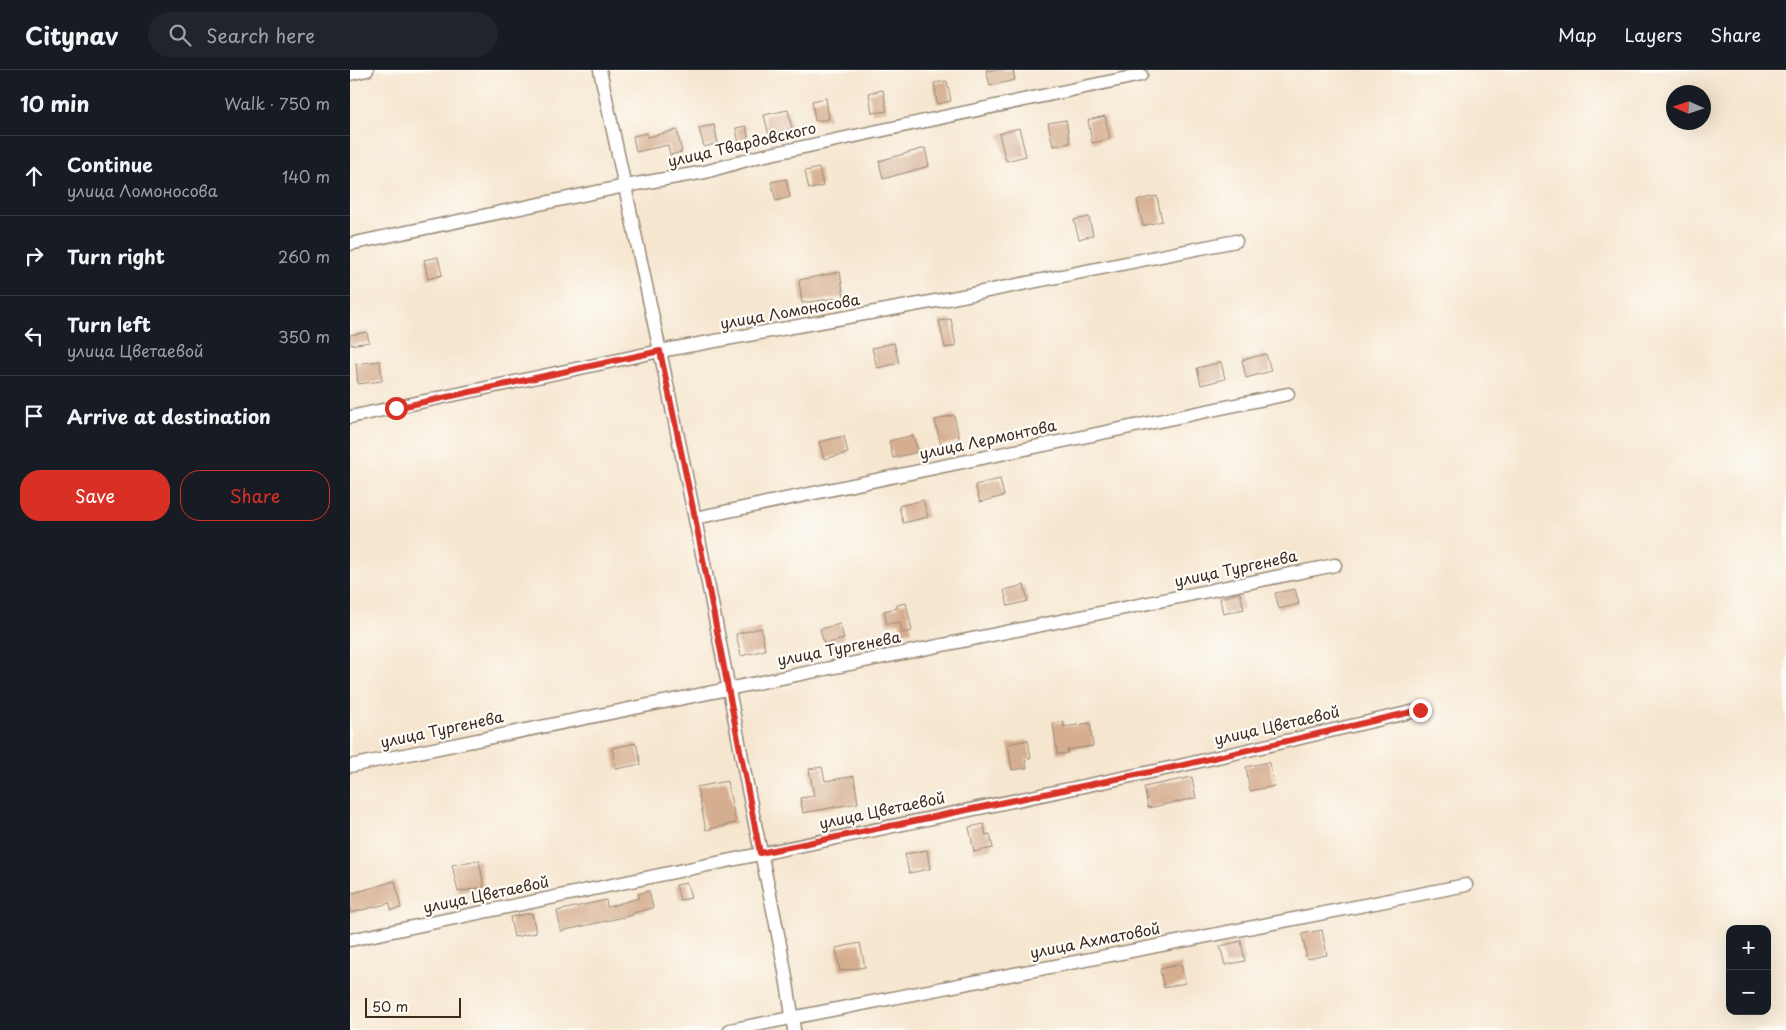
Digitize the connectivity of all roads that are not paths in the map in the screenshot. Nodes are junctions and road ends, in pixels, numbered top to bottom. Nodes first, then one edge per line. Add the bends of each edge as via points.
1 (367, 70) edge
2 (600, 70) edge
3 (350, 74) edge
4 (1141, 75) dead end
5 (625, 186) junction
6 (1236, 242) dead end
7 (350, 244) edge
8 (660, 351) junction
9 (1288, 394) dead end
10 (350, 417) edge
11 (695, 518) junction
12 (1335, 565) dead end
13 (729, 687) junction
14 (1420, 710) dead end
15 (350, 766) edge
16 (760, 853) junction
17 (1466, 885) dead end
18 (350, 940) edge
19 (792, 1017) junction
20 (730, 1030) edge
21 (794, 1030) edge

1 - 3 street
2 - 5 street
4 - 5 street, улица Твардовского via 757,157 705,172
5 - 7 street, улица Твардовского
5 - 8 street
6 - 8 street, улица Ломоносова via 938,301
8 - 10 street, улица Ломоносова
8 - 11 street
9 - 11 street, улица Лермонтова
11 - 13 street
12 - 13 street, улица Тургенева
13 - 15 street, улица Тургенева
13 - 16 street
14 - 16 street, улица Цветаевой via 1179,766
16 - 18 street, улица Цветаевой
16 - 19 street via 783,954
17 - 19 street, улица Ахматовой
19 - 20 street, улица Ахматовой
19 - 21 street

